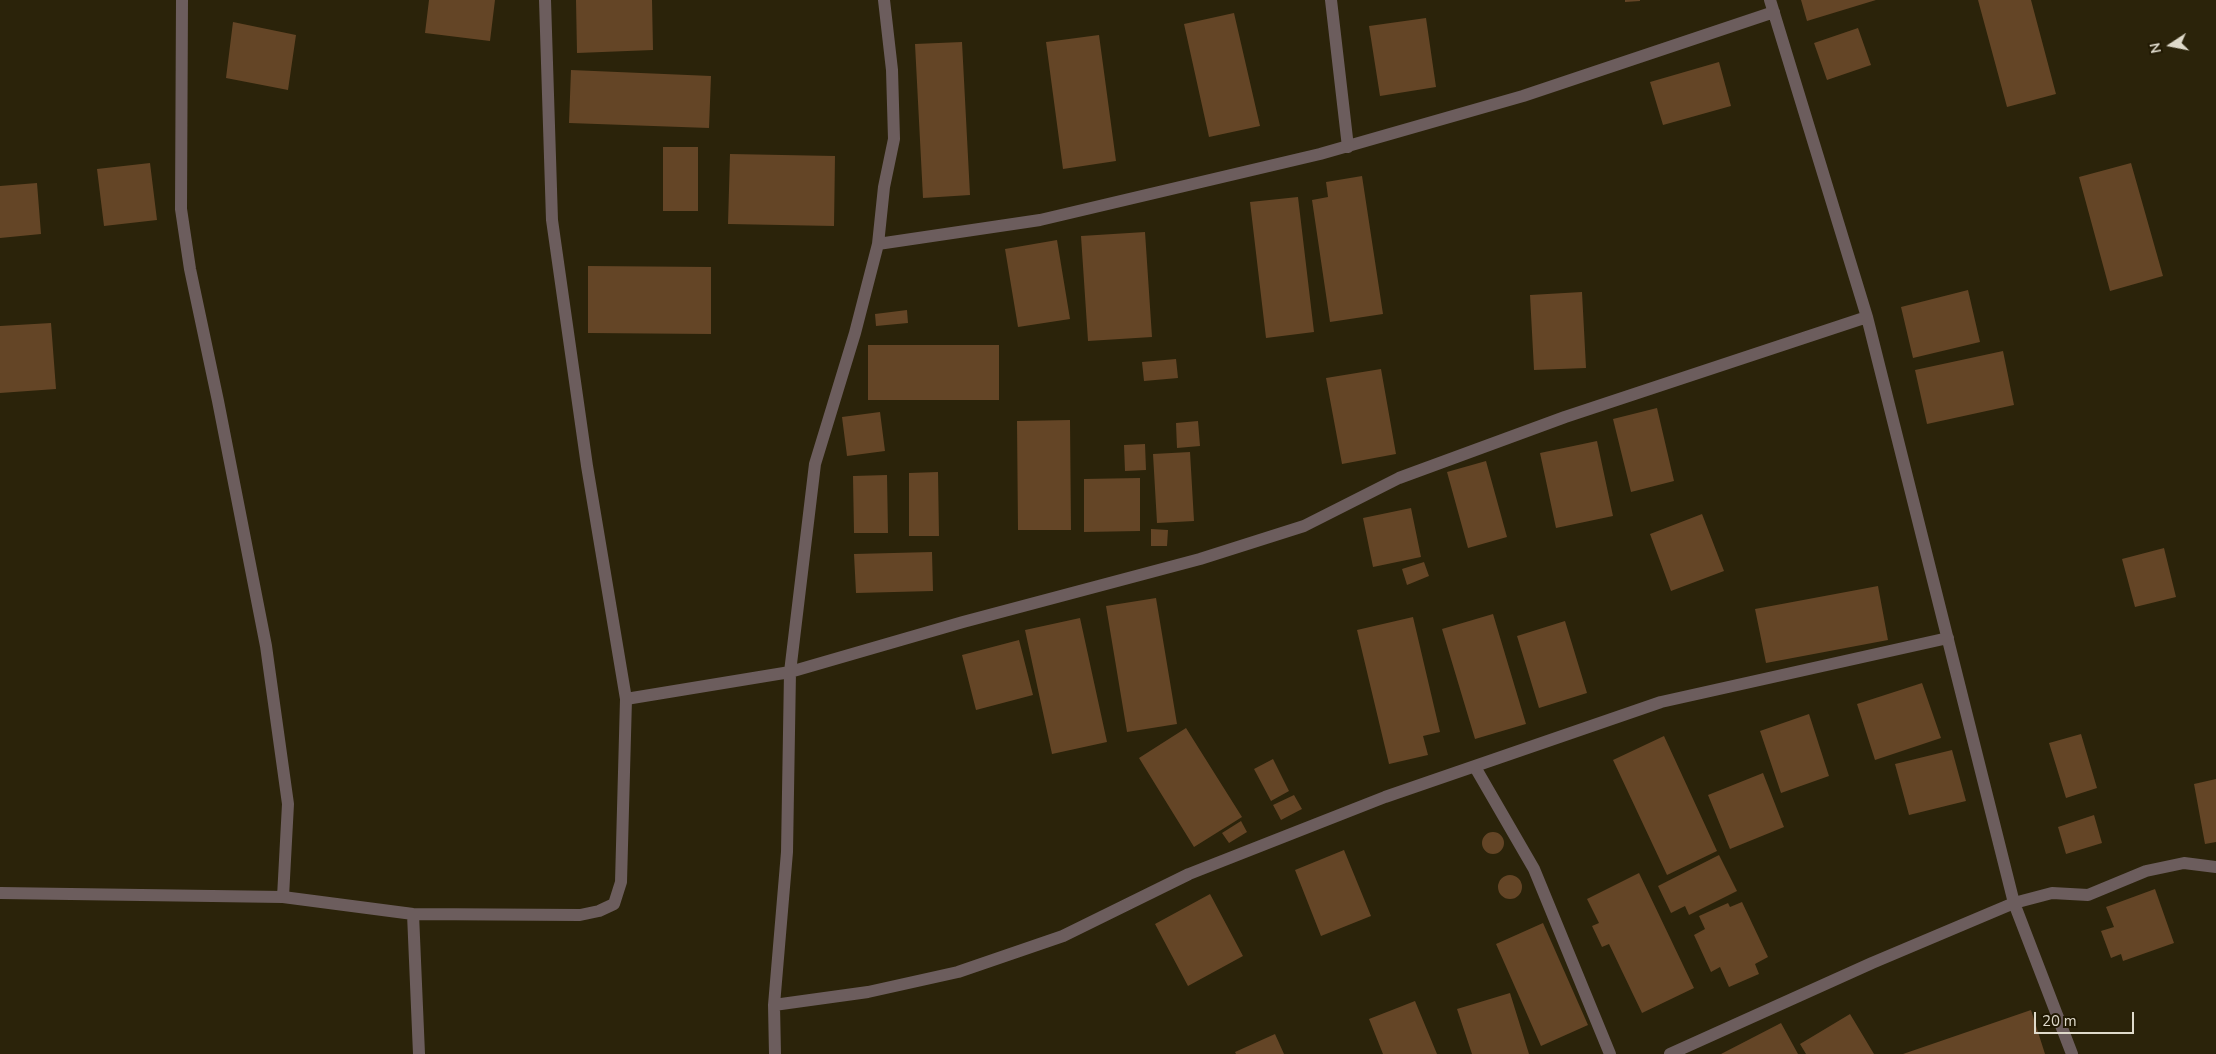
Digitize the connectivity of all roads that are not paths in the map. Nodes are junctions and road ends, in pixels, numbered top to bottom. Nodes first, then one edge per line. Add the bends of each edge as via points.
1 (182, 0) edge
2 (545, 0) edge
3 (884, 0) edge
4 (1331, 0) edge
5 (1772, 6) edge
6 (1348, 147) junction
7 (878, 244) junction
8 (1867, 318) junction
9 (1948, 638) junction
10 (790, 672) junction
11 (626, 699) junction
12 (1476, 767) junction
13 (2216, 867) edge
14 (0, 893) edge
15 (283, 897) junction
16 (2014, 903) junction
17 (413, 914) junction
18 (774, 1005) junction
19 (419, 1054) edge
20 (775, 1054) edge
21 (1610, 1054) edge
22 (1670, 1054) edge
23 (2072, 1054) edge

1 - 15 street via 181,209 266,646 288,804
2 - 11 street via 552,220 587,466
3 - 7 street via 892,70 894,139 884,187
4 - 6 street
5 - 6 street via 1523,96
5 - 8 street
6 - 7 street via 1040,220
7 - 10 street via 815,464
8 - 9 street
8 - 10 street via 1565,417 1399,478 1304,526 1200,559
9 - 12 street via 1661,702
9 - 16 street
10 - 11 street
10 - 18 street via 788,852
11 - 17 street via 621,882 614,904 580,915
12 - 18 street via 1385,797 1189,874 1063,936 958,972 868,992
12 - 21 street via 1534,869
13 - 16 street via 2184,863 2146,871 2088,896 2052,893
14 - 15 street
15 - 17 street
16 - 22 street
16 - 23 street
17 - 19 street
18 - 20 street

